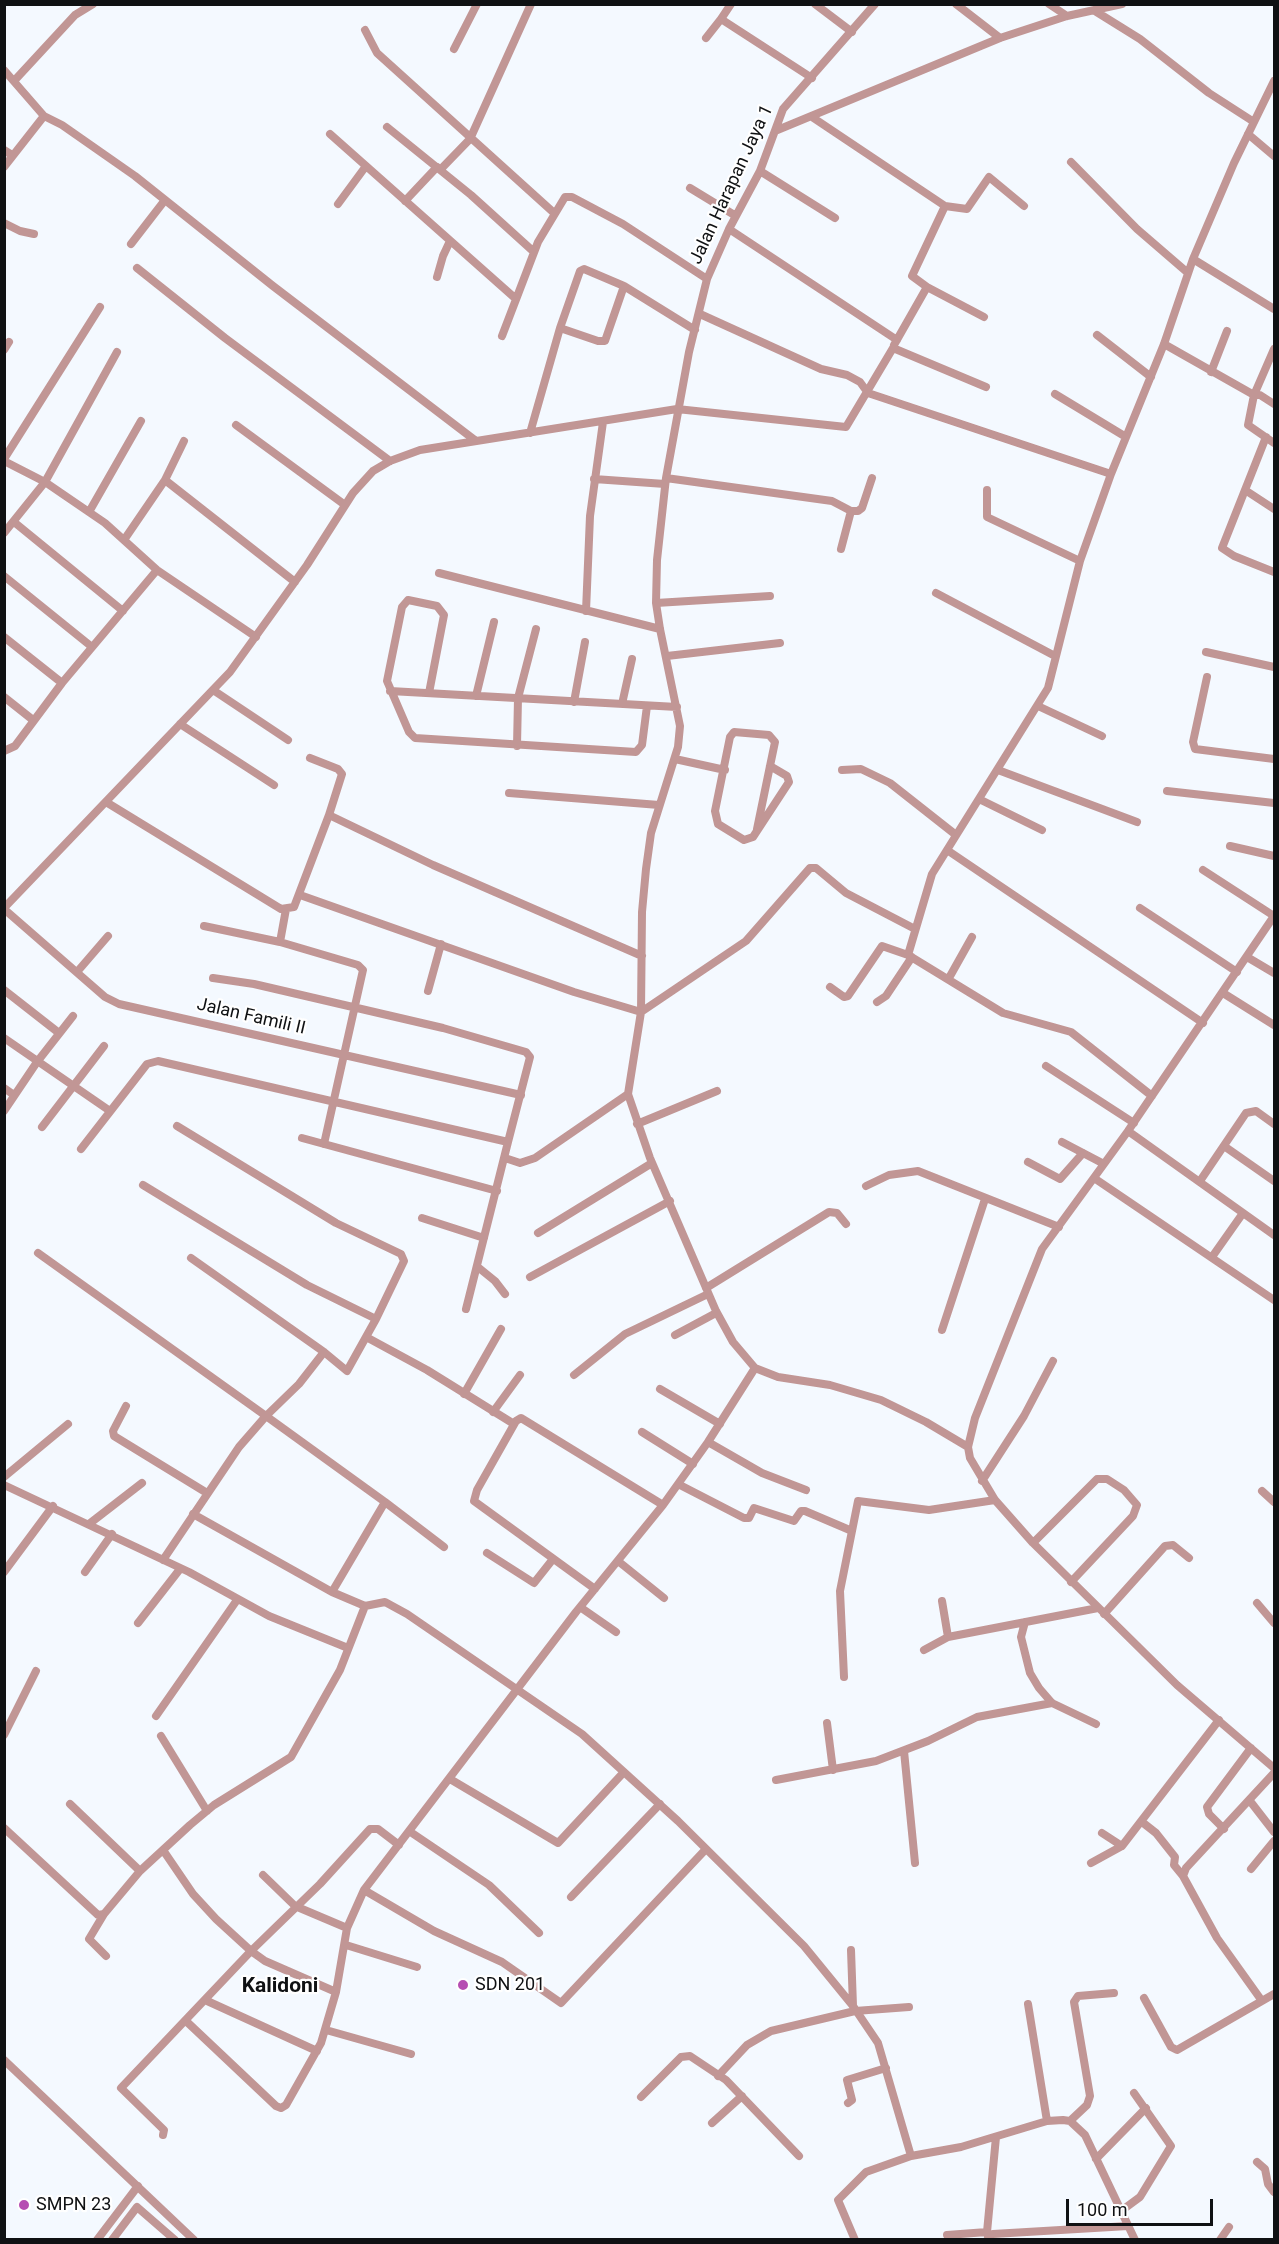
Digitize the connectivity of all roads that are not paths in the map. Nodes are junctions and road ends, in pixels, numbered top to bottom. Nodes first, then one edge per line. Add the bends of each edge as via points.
1 (93, 4) edge
2 (477, 4) edge
3 (531, 4) edge
4 (731, 4) edge
5 (815, 4) edge
6 (875, 4) edge
7 (956, 4) edge
8 (1049, 4) edge
9 (1122, 4) edge
10 (1117, 5) edge
11 (1095, 11) junction
12 (1067, 16) junction
13 (721, 19) junction
14 (365, 30) dead end
15 (852, 32) junction
16 (706, 38) dead end
17 (1000, 38) junction
18 (454, 49) dead end
19 (4, 70) edge
20 (812, 78) junction
21 (14, 81) junction
22 (1274, 84) edge
23 (44, 116) junction
24 (812, 117) junction
25 (1254, 122) junction
26 (387, 127) dead end
27 (776, 131) junction
28 (330, 134) dead end
29 (1248, 134) junction
30 (470, 139) junction
31 (8, 153) edge
32 (1275, 156) edge
33 (1071, 162) dead end
34 (366, 166) junction
35 (4, 167) edge
36 (439, 168) junction
37 (760, 171) junction
38 (690, 188) dead end
39 (165, 200) junction
40 (405, 201) junction
41 (338, 204) dead end
42 (945, 206) junction
43 (1024, 206) dead end
44 (553, 212) junction
45 (736, 216) junction
46 (835, 218) dead end
47 (4, 223) edge
48 (729, 229) junction
49 (34, 234) dead end
50 (450, 241) junction
51 (131, 244) dead end
52 (534, 252) junction
53 (1193, 260) junction
54 (137, 268) dead end
55 (1188, 273) junction
56 (437, 277) dead end
57 (707, 279) junction
58 (624, 286) junction
59 (927, 286) junction
60 (516, 299) junction
61 (100, 307) dead end
62 (1275, 309) edge
63 (700, 314) junction
64 (984, 317) dead end
65 (560, 328) junction
66 (695, 330) junction
67 (1227, 331) dead end
68 (1097, 335) dead end
69 (502, 336) dead end
70 (895, 344) junction
71 (1164, 344) junction
72 (1275, 349) edge
73 (117, 352) dead end
74 (1211, 372) junction
75 (1151, 377) junction
76 (986, 387) dead end
77 (868, 393) junction
78 (1055, 394) dead end
79 (1254, 395) junction
80 (1275, 404) edge
81 (677, 410) junction
82 (141, 421) dead end
83 (603, 422) junction
84 (236, 425) dead end
85 (530, 433) junction
86 (1126, 437) junction
87 (1266, 437) junction
88 (184, 441) dead end
89 (476, 441) junction
90 (1275, 442) edge
91 (4, 460) edge
92 (390, 461) junction
93 (1112, 474) junction
94 (872, 478) dead end
95 (594, 479) junction
96 (165, 480) junction
97 (666, 481) junction
98 (45, 482) junction
99 (987, 490) dead end
100 (1245, 490) junction
101 (345, 505) junction
102 (1275, 509) edge
103 (852, 511) junction
104 (88, 512) junction
105 (14, 522) junction
106 (4, 533) edge
107 (124, 540) junction
108 (841, 549) dead end
109 (1080, 561) junction
110 (157, 570) junction
111 (1275, 572) edge
112 (439, 573) dead end
113 (4, 576) edge
114 (295, 582) junction
115 (936, 593) dead end
116 (770, 596) dead end
117 (656, 603) junction
118 (123, 611) junction
119 (586, 611) junction
120 (494, 622) dead end
121 (536, 629) dead end
122 (660, 629) junction
123 (4, 637) edge
124 (256, 637) junction
125 (585, 642) dead end
126 (780, 643) dead end
127 (93, 647) junction
128 (1206, 652) dead end
129 (667, 656) junction
130 (1055, 656) junction
131 (632, 659) dead end
132 (1275, 667) edge
133 (1207, 677) dead end
134 (62, 683) junction
135 (213, 690) junction
136 (390, 691) junction
137 (429, 693) junction
138 (476, 696) junction
139 (4, 697) edge
140 (518, 698) junction
141 (574, 702) junction
142 (622, 704) junction
143 (646, 706) junction
144 (1038, 706) junction
145 (677, 707) junction
146 (33, 720) junction
147 (180, 724) junction
148 (1102, 736) dead end
149 (288, 740) dead end
150 (517, 746) junction
151 (4, 751) edge
152 (310, 758) dead end
153 (675, 759) junction
154 (1275, 759) edge
155 (770, 766) junction
156 (725, 770) junction
157 (842, 770) dead end
158 (998, 770) junction
159 (274, 785) dead end
160 (1167, 791) dead end
161 (509, 793) dead end
162 (979, 799) junction
163 (106, 802) junction
164 (1275, 802) edge
165 (659, 805) junction
166 (329, 815) junction
167 (1137, 822) dead end
168 (757, 829) junction
169 (1042, 830) dead end
170 (956, 835) junction
171 (1230, 846) dead end
172 (946, 850) junction
173 (1275, 856) edge
174 (1203, 870) dead end
175 (300, 895) junction
176 (4, 908) edge
177 (1140, 908) dead end
178 (286, 909) junction
179 (1274, 916) edge
180 (204, 926) dead end
181 (915, 929) junction
182 (108, 936) dead end
183 (972, 937) dead end
184 (280, 942) junction
185 (441, 944) junction
186 (642, 956) junction
187 (910, 956) junction
188 (1247, 957) junction
189 (77, 972) junction
190 (1237, 972) junction
191 (1275, 973) edge
192 (213, 978) dead end
193 (949, 978) junction
194 (830, 987) dead end
195 (4, 990) edge
196 (428, 991) dead end
197 (1223, 993) junction
198 (877, 1002) dead end
199 (354, 1007) junction
200 (641, 1012) junction
201 (73, 1016) dead end
202 (1203, 1023) junction
203 (1275, 1024) edge
204 (59, 1033) junction
205 (4, 1038) edge
206 (104, 1046) dead end
207 (345, 1057) junction
208 (37, 1062) junction
209 (1046, 1066) dead end
210 (73, 1086) junction
211 (4, 1088) edge
212 (717, 1092) dead end
213 (628, 1094) junction
214 (14, 1095) junction
215 (521, 1095) junction
216 (1152, 1096) junction
217 (336, 1100) junction
218 (4, 1111) edge
219 (110, 1111) junction
220 (637, 1124) junction
221 (1275, 1124) edge
222 (177, 1126) dead end
223 (42, 1127) dead end
224 (1131, 1127) junction
225 (302, 1138) dead end
226 (508, 1142) junction
227 (1062, 1142) dead end
228 (324, 1144) junction
229 (1224, 1146) junction
230 (81, 1149) dead end
231 (1083, 1153) junction
232 (505, 1158) junction
233 (1028, 1162) dead end
234 (652, 1163) junction
235 (1104, 1164) junction
236 (1094, 1178) junction
237 (1200, 1181) junction
238 (1275, 1181) edge
239 (142, 1185) dead end
240 (866, 1186) dead end
241 (497, 1191) junction
242 (985, 1199) junction
243 (670, 1201) junction
244 (1243, 1213) junction
245 (422, 1218) dead end
246 (846, 1224) dead end
247 (1059, 1227) junction
248 (538, 1233) dead end
249 (1275, 1235) edge
250 (484, 1238) junction
251 (38, 1253) dead end
252 (1212, 1257) junction
253 (191, 1258) dead end
254 (478, 1268) junction
255 (530, 1277) dead end
256 (707, 1291) junction
257 (505, 1294) dead end
258 (1275, 1300) edge
259 (466, 1309) dead end
260 (716, 1313) junction
261 (376, 1319) junction
262 (501, 1329) dead end
263 (942, 1330) dead end
264 (675, 1335) dead end
265 (368, 1338) junction
266 (324, 1352) junction
267 (1053, 1361) dead end
268 (755, 1368) junction
269 (520, 1375) dead end
270 (574, 1376) dead end
271 (660, 1389) dead end
272 (464, 1394) junction
273 (126, 1406) dead end
274 (493, 1412) junction
275 (266, 1416) junction
276 (68, 1424) dead end
277 (514, 1424) junction
278 (720, 1424) junction
279 (642, 1432) dead end
280 (708, 1442) junction
281 (968, 1447) junction
282 (693, 1464) junction
283 (4, 1478) edge
284 (982, 1481) junction
285 (142, 1483) dead end
286 (678, 1484) junction
287 (4, 1485) edge
288 (806, 1490) dead end
289 (1262, 1491) dead end
290 (207, 1493) junction
291 (995, 1500) junction
292 (385, 1502) junction
293 (1275, 1502) edge
294 (663, 1505) junction
295 (53, 1506) junction
296 (193, 1514) junction
297 (89, 1524) junction
298 (852, 1531) junction
299 (112, 1534) junction
300 (1033, 1543) junction
301 (444, 1547) dead end
302 (487, 1553) dead end
303 (1189, 1558) dead end
304 (553, 1559) junction
305 (163, 1560) junction
306 (618, 1561) junction
307 (180, 1569) junction
308 (4, 1572) edge
309 (85, 1572) dead end
310 (1071, 1582) junction
311 (595, 1588) junction
312 (332, 1592) junction
313 (664, 1598) dead end
314 (237, 1600) junction
315 (942, 1601) dead end
316 (1257, 1603) dead end
317 (365, 1606) junction
318 (580, 1608) junction
319 (1101, 1611) junction
320 (1025, 1622) junction
321 (138, 1623) dead end
322 (1275, 1623) edge
323 (616, 1632) dead end
324 (948, 1637) junction
325 (348, 1648) junction
326 (924, 1650) dead end
327 (36, 1671) dead end
328 (844, 1677) dead end
329 (517, 1689) junction
330 (1052, 1703) junction
331 (156, 1716) dead end
332 (1219, 1720) junction
333 (827, 1723) dead end
334 (1096, 1724) dead end
335 (4, 1735) edge
336 (161, 1736) dead end
337 (1251, 1748) junction
338 (904, 1751) junction
339 (1275, 1768) edge
340 (833, 1770) junction
341 (624, 1772) junction
342 (1275, 1773) edge
343 (450, 1779) junction
344 (776, 1780) dead end
345 (1250, 1801) junction
346 (70, 1804) dead end
347 (660, 1804) junction
348 (207, 1811) junction
349 (1142, 1822) junction
350 (4, 1828) edge
351 (1224, 1829) junction
352 (409, 1831) junction
353 (1275, 1832) edge
354 (1102, 1833) dead end
355 (1275, 1841) edge
356 (399, 1845) junction
357 (1122, 1846) junction
358 (706, 1849) junction
359 (163, 1850) junction
360 (915, 1863) dead end
361 (1091, 1863) dead end
362 (1251, 1869) dead end
363 (140, 1871) junction
364 (263, 1875) dead end
365 (1183, 1876) junction
366 (364, 1890) junction
367 (571, 1897) dead end
368 (295, 1906) junction
369 (104, 1914) junction
370 (347, 1928) junction
371 (539, 1933) dead end
372 (346, 1945) junction
373 (851, 1950) dead end
374 (251, 1952) junction
375 (106, 1956) dead end
376 (417, 1967) dead end
377 (336, 1992) junction
378 (1114, 1993) dead end
379 (1275, 1994) edge
380 (1144, 1998) dead end
381 (205, 2000) junction
382 (1262, 2001) junction
383 (1028, 2004) dead end
384 (909, 2007) dead end
385 (854, 2009) junction
386 (186, 2021) junction
387 (326, 2030) junction
388 (317, 2051) junction
389 (411, 2054) dead end
390 (4, 2060) edge
391 (886, 2068) junction
392 (718, 2076) junction
393 (1134, 2093) dead end
394 (742, 2096) junction
395 (641, 2097) dead end
396 (848, 2103) dead end
397 (1146, 2108) junction
398 (1047, 2121) junction
399 (1070, 2121) junction
400 (712, 2123) dead end
401 (163, 2134) dead end
402 (996, 2137) junction
403 (799, 2156) dead end
404 (911, 2156) junction
405 (1096, 2160) junction
406 (1257, 2162) dead end
407 (138, 2186) junction
408 (1275, 2192) edge
409 (1121, 2211) junction
410 (1128, 2226) junction
411 (1229, 2227) dead end
412 (946, 2235) dead end
413 (987, 2236) edge
414 (1054, 2236) edge
415 (97, 2240) edge
416 (112, 2240) edge
417 (175, 2240) edge
418 (194, 2240) edge
419 (855, 2240) edge
420 (1135, 2240) edge
421 (1220, 2240) edge

1 - 21 street via 75,15
2 - 18 street
3 - 30 street
4 - 13 street
5 - 15 street
6 - 15 street, Jalan Harapan Jaya 1
7 - 17 street
8 - 12 street
9 - 10 street
10 - 11 street
11 - 12 street
11 - 25 street
12 - 17 street
13 - 16 street
13 - 20 street
14 - 30 street via 377,53
15 - 20 street, Jalan Harapan Jaya 1
17 - 24 street
19 - 21 street
20 - 27 street, Jalan Harapan Jaya 1 via 783,110
21 - 23 street
22 - 25 street
23 - 31 street
23 - 39 street
24 - 27 street
24 - 42 street
25 - 29 street
26 - 36 street
27 - 37 street, Jalan Harapan Jaya 1
28 - 34 street
29 - 32 street
29 - 53 street
30 - 36 street
30 - 44 street
31 - 35 street
33 - 55 street via 1137,229
34 - 40 street
34 - 41 street
36 - 40 street
36 - 52 street
37 - 45 street, Jalan Harapan Jaya 1
37 - 46 street
38 - 45 street
39 - 51 street
39 - 89 street
40 - 50 street
42 - 43 street via 967,209 989,177
42 - 59 street via 912,276
44 - 52 street
44 - 57 street via 561,200 572,197 623,224
45 - 48 street, Jalan Harapan Jaya 1
47 - 49 street
48 - 57 street, Jalan Harapan Jaya 1
48 - 70 street
50 - 56 street
50 - 60 street
52 - 60 street
53 - 55 street
53 - 62 street
54 - 92 street
55 - 71 street
57 - 63 street, Jalan Harapan Jaya 1
58 - 65 street via 605,341
58 - 65 street via 584,269 580,271
58 - 66 street
59 - 64 street
59 - 70 street
60 - 69 street
61 - 91 street
63 - 66 street, Jalan Harapan Jaya 1
63 - 77 street via 821,369 855,379
65 - 85 street
66 - 81 street, Jalan Harapan Jaya 1
67 - 74 street
68 - 75 street
70 - 76 street
70 - 77 street
71 - 74 street
71 - 75 street
72 - 79 street
73 - 98 street
74 - 79 street
75 - 86 street
77 - 81 street via 846,427
77 - 93 street
78 - 86 street
79 - 80 street
79 - 87 street via 1248,425
81 - 83 street
81 - 97 street, Jalan Harapan Jaya 1
82 - 104 street
83 - 85 street
83 - 95 street
84 - 101 street
85 - 89 street
86 - 93 street
87 - 90 street
87 - 100 street
88 - 96 street
89 - 92 street via 420,450
91 - 98 street
92 - 101 street via 373,471
93 - 109 street
94 - 103 street via 862,508
95 - 97 street
95 - 119 street
96 - 107 street
96 - 114 street
97 - 103 street via 806,496 832,501
97 - 117 street, Jalan Harapan Jaya 1
98 - 104 street
98 - 105 street
99 - 109 street via 987,518
100 - 102 street
100 - 111 street via 1222,548
101 - 114 street
103 - 108 street
104 - 107 street
105 - 106 street
105 - 118 street
107 - 110 street
109 - 130 street
110 - 118 street
110 - 124 street
112 - 119 street
113 - 127 street
114 - 124 street
115 - 130 street
116 - 117 street
117 - 122 street, Jalan Harapan Jaya 1
118 - 127 street
119 - 122 street
120 - 138 street
121 - 140 street
122 - 129 street, Jalan Harapan Jaya 1
123 - 134 street
124 - 135 street
125 - 141 street
126 - 129 street
127 - 134 street
128 - 132 street
129 - 145 street, Jalan Harapan Jaya 1
130 - 144 street via 1048,688
131 - 142 street
133 - 154 street via 1195,748
134 - 146 street
135 - 147 street
135 - 149 street
136 - 137 street
136 - 137 street via 389,670 402,607 408,600 437,606 444,615
136 - 150 street via 415,738
137 - 138 street
138 - 140 street
139 - 146 street
140 - 141 street
140 - 150 street
141 - 142 street
142 - 143 street
143 - 145 street
143 - 150 street via 642,745 636,752
144 - 148 street
144 - 158 street
145 - 153 street, Jalan Harapan Jaya 1 via 680,726
146 - 151 street via 12,750
147 - 159 street
147 - 163 street
152 - 166 street via 342,774
153 - 156 street
153 - 165 street, Jalan Harapan Jaya 1
155 - 156 street via 773,738 738,732 730,737
155 - 168 street
155 - 168 street via 787,776 789,782
156 - 168 street via 714,818 744,840 753,837
157 - 170 street via 861,769 890,783
158 - 162 street
158 - 167 street
160 - 164 street
161 - 165 street
162 - 169 street
162 - 170 street
163 - 176 street
163 - 178 street
165 - 186 street, Jalan Harapan Jaya 1 via 646,869
166 - 175 street
166 - 186 street
170 - 172 street
171 - 173 street
172 - 181 street via 927,886
172 - 202 street
174 - 179 street
175 - 178 street via 294,907
175 - 185 street
176 - 189 street, Jalan Famili II
177 - 190 street
178 - 184 street
179 - 188 street
180 - 184 street
181 - 187 street
181 - 200 street via 846,893 816,868 810,868 741,946
182 - 189 street
183 - 193 street
184 - 199 street via 361,967
185 - 196 street
185 - 200 street
186 - 200 street, Jalan Harapan Jaya 1
187 - 193 street
187 - 194 street via 882,946 848,996
187 - 198 street via 886,996
188 - 190 street
188 - 191 street
189 - 207 street, Jalan Famili II via 119,1004
190 - 197 street
192 - 199 street
193 - 216 street via 1003,1013 1071,1032
195 - 204 street
197 - 202 street
197 - 203 street
199 - 207 street
199 - 215 street via 526,1052 530,1057
200 - 213 street, Jalan Harapan Jaya 1
201 - 204 street
202 - 216 street
204 - 208 street
205 - 208 street
206 - 210 street
207 - 215 street, Jalan Famili II
207 - 217 street
208 - 210 street
208 - 214 street
209 - 224 street
210 - 219 street
210 - 223 street
211 - 214 street
212 - 220 street
213 - 220 street
213 - 232 street via 535,1158 520,1163
214 - 218 street
215 - 226 street
216 - 224 street
217 - 219 street via 158,1061 147,1064
217 - 226 street
217 - 228 street
219 - 230 street
220 - 234 street
221 - 229 street via 1249,1111
222 - 261 street via 336,1223 401,1254 404,1261
224 - 235 street
224 - 237 street
225 - 228 street
226 - 232 street
227 - 231 street
228 - 241 street
229 - 237 street
229 - 238 street
231 - 233 street via 1060,1179
231 - 235 street
232 - 241 street
234 - 243 street
234 - 248 street
235 - 236 street
236 - 247 street
236 - 252 street
237 - 244 street
239 - 261 street via 307,1285
240 - 242 street via 890,1174 918,1171
241 - 250 street
242 - 247 street
242 - 263 street
243 - 255 street
243 - 256 street
244 - 249 street
244 - 252 street
245 - 250 street
246 - 256 street via 837,1213 829,1212
247 - 281 street via 1036,1260 975,1418
250 - 254 street
251 - 275 street
252 - 258 street
253 - 266 street
254 - 257 street
254 - 259 street
256 - 260 street
256 - 270 street via 625,1334
260 - 264 street
260 - 268 street
261 - 265 street
262 - 272 street
265 - 266 street via 347,1371
265 - 272 street
266 - 275 street
267 - 284 street via 1024,1416
268 - 278 street
268 - 281 street via 778,1377 830,1385 881,1400
269 - 274 street
271 - 278 street
272 - 274 street
273 - 290 street via 114,1436
274 - 277 street
275 - 290 street
275 - 292 street
276 - 283 street
277 - 294 street via 521,1418
277 - 304 street via 474,1501
278 - 280 street
279 - 282 street
280 - 282 street
280 - 288 street via 762,1473
281 - 284 street
282 - 286 street
284 - 291 street
285 - 297 street
286 - 294 street
286 - 298 street via 744,1518 749,1518 754,1508 794,1521 801,1511
287 - 295 street
289 - 293 street
290 - 296 street
291 - 298 street via 929,1510 860,1500
291 - 300 street
292 - 301 street
292 - 312 street
294 - 306 street
295 - 297 street
295 - 308 street
296 - 305 street
296 - 312 street
297 - 299 street
298 - 328 street via 840,1591
299 - 305 street
299 - 309 street
300 - 310 street
300 - 310 street via 1097,1479 1107,1479 1124,1490 1137,1504 1133,1516
302 - 304 street via 534,1583
303 - 319 street via 1173,1545 1165,1546
304 - 311 street
305 - 307 street
306 - 311 street
306 - 313 street
307 - 314 street
307 - 321 street
310 - 319 street
311 - 318 street
312 - 317 street
314 - 325 street
314 - 331 street
315 - 324 street
316 - 322 street
317 - 325 street
317 - 329 street via 385,1602 395,1606
318 - 323 street
318 - 329 street
319 - 320 street
319 - 332 street
320 - 324 street
320 - 330 street via 1021,1637 1030,1673
324 - 326 street
325 - 348 street via 330,1689 291,1757
327 - 335 street
329 - 341 street via 582,1734
329 - 343 street
330 - 334 street
330 - 338 street via 977,1717
332 - 337 street
332 - 349 street
333 - 340 street
336 - 348 street
337 - 339 street
337 - 351 street via 1207,1807
338 - 340 street
338 - 360 street
340 - 344 street
341 - 343 street via 558,1844
341 - 347 street
342 - 345 street
343 - 352 street
345 - 351 street
345 - 353 street
346 - 363 street
347 - 358 street
347 - 367 street
348 - 359 street
349 - 357 street
349 - 365 street via 1175,1857 1174,1865
350 - 369 street via 98,1915
351 - 365 street
352 - 356 street
352 - 371 street via 489,1885
354 - 357 street
355 - 362 street
356 - 366 street
356 - 368 street via 378,1829 370,1829
357 - 361 street
358 - 366 street via 561,2003 502,1962 434,1931
358 - 385 street via 804,1946
359 - 363 street
359 - 374 street via 201,1902
363 - 369 street
364 - 368 street
365 - 382 street via 1217,1938
366 - 370 street
368 - 370 street
368 - 374 street
369 - 375 street via 89,1939
370 - 372 street
372 - 376 street
372 - 377 street
373 - 385 street
374 - 377 street
374 - 381 street
377 - 387 street
378 - 399 street via 1078,1996 1074,2002 1090,2096 1087,2105
379 - 382 street
380 - 382 street via 1171,2047 1177,2050
381 - 386 street
381 - 388 street
383 - 398 street
384 - 385 street
385 - 391 street via 878,2043
385 - 392 street via 771,2031 747,2046
386 - 388 street via 281,2108 308,2071
386 - 401 street via 121,2088 164,2130
387 - 388 street
387 - 389 street
390 - 407 street
391 - 396 street via 847,2080 852,2100
391 - 404 street
392 - 394 street
392 - 395 street via 686,2055
393 - 397 street
394 - 400 street
394 - 403 street
397 - 405 street
397 - 409 street via 1171,2146 1140,2197
398 - 399 street
398 - 402 street
399 - 405 street via 1085,2135
402 - 404 street
402 - 413 street
404 - 419 street via 866,2172 838,2200
405 - 409 street
406 - 408 street via 1265,2169 1268,2184
407 - 415 street
407 - 418 street
409 - 410 street
410 - 414 street
410 - 420 street
411 - 421 street
412 - 413 street
413 - 414 street
416 - 417 street via 137,2207

